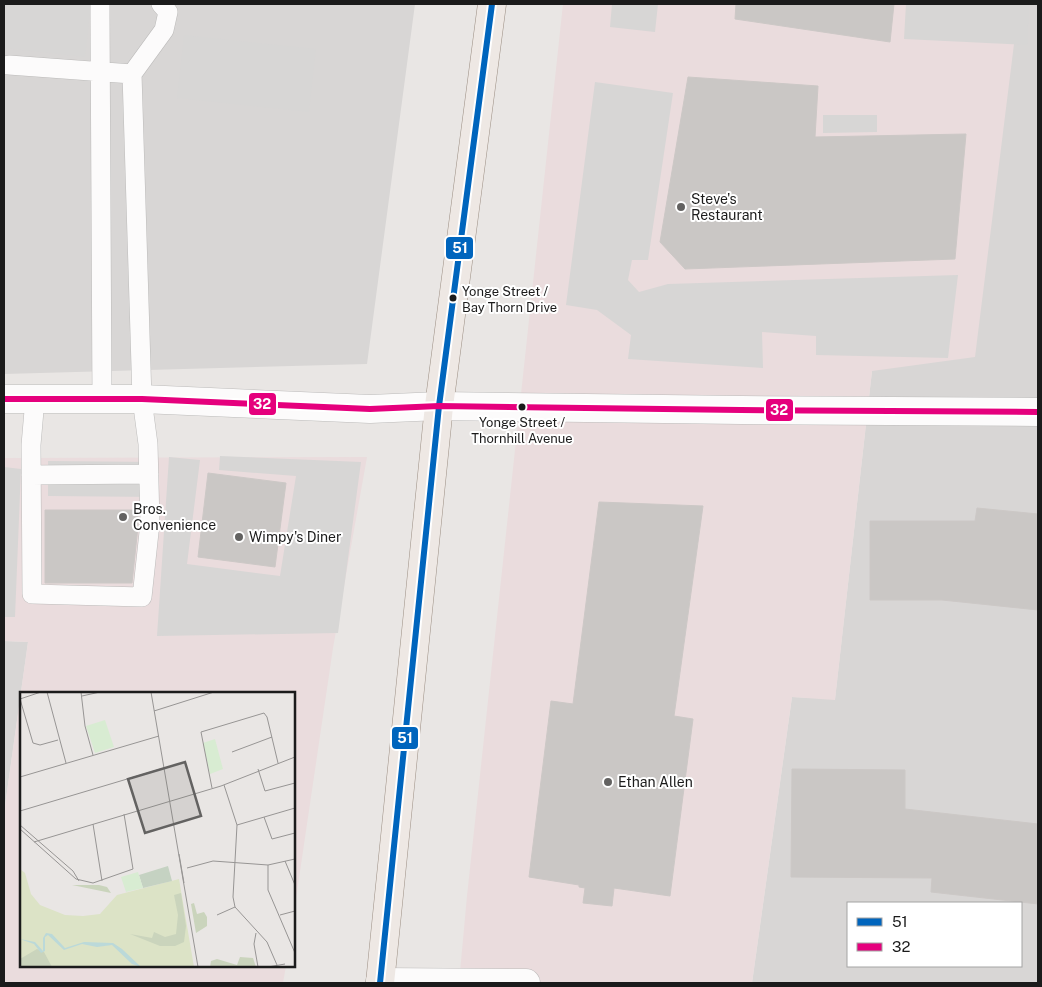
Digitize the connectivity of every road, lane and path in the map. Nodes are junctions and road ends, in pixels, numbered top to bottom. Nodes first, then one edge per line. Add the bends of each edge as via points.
1 (100, 4) edge
2 (161, 4) edge
3 (492, 4) edge
4 (9, 65) dead end
5 (100, 72) junction
6 (132, 74) junction
7 (4, 399) edge
8 (35, 399) junction
9 (142, 399) junction
10 (102, 400) junction
11 (439, 406) junction
12 (1038, 412) edge
13 (149, 474) junction
14 (31, 475) junction
15 (380, 982) edge
16 (526, 983) edge

1 - 5 lane
2 - 6 lane via 168,12 164,30
3 - 11 main road
4 - 5 lane
5 - 6 lane
5 - 10 lane
6 - 9 lane
7 - 8 street
8 - 10 street
8 - 14 lane
9 - 10 street
9 - 11 street via 370,409
9 - 13 lane
11 - 12 street
11 - 15 main road
13 - 14 lane
13 - 14 lane via 150,523 142,597 32,594
15 - 16 street

